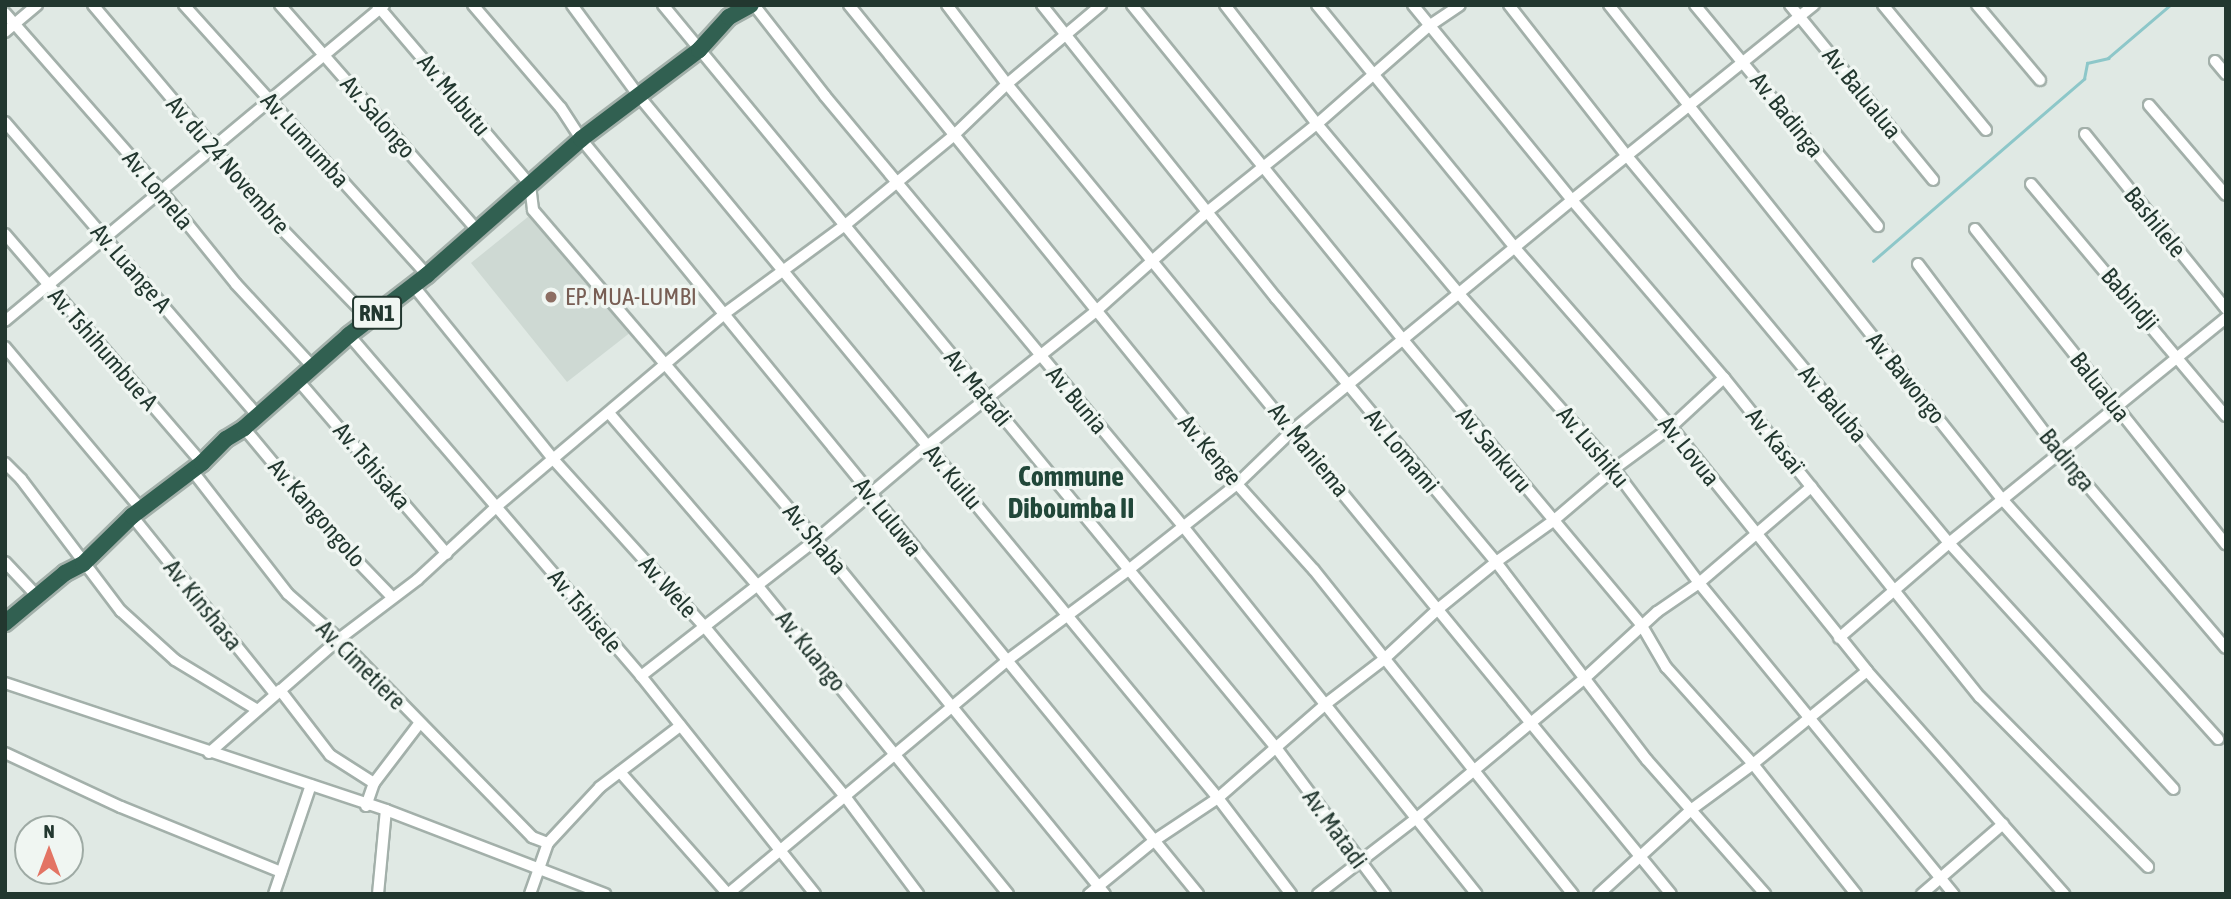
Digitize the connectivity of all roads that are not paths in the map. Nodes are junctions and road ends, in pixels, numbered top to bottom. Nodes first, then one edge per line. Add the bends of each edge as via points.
1 (37, 5) edge
2 (93, 5) edge
3 (184, 5) edge
4 (280, 5) edge
5 (473, 5) edge
6 (572, 5) edge
7 (663, 5) edge
8 (752, 5) edge
9 (849, 5) edge
10 (947, 5) edge
11 (1042, 5) edge
12 (1101, 5) edge
13 (1132, 5) edge
14 (1225, 5) edge
15 (1317, 5) edge
16 (1413, 5) edge
17 (1460, 5) edge
18 (1509, 5) edge
19 (1609, 5) edge
20 (1695, 5) edge
21 (1790, 5) edge
22 (1814, 5) edge
23 (1883, 5) edge
24 (1977, 5) edge
25 (381, 6) edge
26 (5, 13) edge
27 (1799, 16) junction
28 (15, 24) junction
29 (1429, 26) junction
30 (5, 32) edge
31 (1066, 34) junction
32 (699, 50) junction
33 (324, 55) junction
34 (2214, 61) dead end
35 (1744, 63) junction
36 (2226, 74) edge
37 (1373, 77) junction
38 (2040, 80) dead end
39 (1007, 84) junction
40 (638, 95) junction
41 (271, 102) junction
42 (2149, 105) dead end
43 (1690, 106) junction
44 (5, 122) edge
45 (1317, 124) junction
46 (1986, 130) dead end
47 (2085, 134) dead end
48 (953, 136) junction
49 (580, 139) junction
50 (212, 148) junction
51 (1627, 156) junction
52 (1263, 168) junction
53 (897, 180) junction
54 (1933, 180) dead end
55 (2031, 184) dead end
56 (530, 185) junction
57 (161, 191) junction
58 (2226, 195) edge
59 (1572, 200) junction
60 (1207, 212) junction
61 (844, 226) junction
62 (1878, 226) dead end
63 (476, 229) junction
64 (1975, 229) dead end
65 (5, 234) edge
66 (105, 238) junction
67 (1515, 248) junction
68 (1152, 259) junction
69 (1918, 264) dead end
70 (783, 270) junction
71 (420, 279) junction
72 (49, 287) junction
73 (1460, 295) junction
74 (2226, 309) edge
75 (1096, 312) junction
76 (724, 314) junction
77 (2226, 318) edge
78 (369, 319) junction
79 (5, 321) edge
80 (349, 335) junction
81 (1404, 341) junction
82 (5, 347) edge
83 (1040, 355) junction
84 (2179, 356) junction
85 (666, 364) junction
86 (312, 366) junction
87 (1724, 378) junction
88 (298, 379) junction
89 (1349, 386) junction
90 (988, 400) junction
91 (2115, 407) junction
92 (609, 413) junction
93 (257, 415) junction
94 (2226, 416) edge
95 (1671, 427) junction
96 (243, 428) junction
97 (1293, 430) junction
98 (927, 446) junction
99 (2059, 452) junction
100 (553, 459) junction
101 (5, 463) edge
102 (197, 466) junction
103 (1614, 469) junction
104 (1237, 484) junction
105 (1811, 486) junction
106 (869, 494) junction
107 (2003, 499) junction
108 (496, 507) junction
109 (137, 513) junction
110 (1553, 521) junction
111 (1182, 525) junction
112 (1755, 534) junction
113 (816, 540) junction
114 (1949, 543) junction
115 (2226, 544) edge
116 (447, 554) junction
117 (5, 562) edge
118 (1496, 562) junction
119 (83, 564) junction
120 (1127, 571) junction
121 (1699, 583) junction
122 (757, 585) junction
123 (1895, 589) junction
124 (37, 596) junction
125 (392, 597) junction
126 (1438, 609) junction
127 (1066, 614) junction
128 (5, 623) edge
129 (704, 626) junction
130 (1642, 626) junction
131 (1839, 638) junction
132 (338, 639) junction
133 (2226, 648) edge
134 (1383, 660) junction
135 (1005, 662) junction
136 (1867, 671) junction
137 (641, 676) junction
138 (1586, 678) junction
139 (5, 683) edge
140 (277, 692) junction
141 (1327, 703) junction
142 (953, 707) junction
143 (256, 709) junction
144 (1807, 717) junction
145 (1529, 722) junction
146 (419, 724) junction
147 (681, 726) junction
148 (2218, 739) dead end
149 (1277, 749) junction
150 (5, 753) edge
151 (209, 753) junction
152 (894, 754) junction
153 (1753, 764) junction
154 (1473, 770) junction
155 (620, 772) junction
156 (374, 783) junction
157 (311, 785) junction
158 (2174, 789) dead end
159 (844, 795) junction
160 (1218, 797) junction
161 (366, 806) junction
162 (1692, 809) junction
163 (386, 810) junction
164 (1418, 817) junction
165 (2003, 824) junction
166 (1154, 840) junction
167 (548, 843) junction
168 (779, 851) junction
169 (1639, 856) junction
170 (1359, 861) junction
171 (2148, 867) dead end
172 (540, 869) junction
173 (281, 872) junction
174 (1938, 878) junction
175 (1102, 890) edge
176 (274, 894) edge
177 (378, 894) edge
178 (530, 894) edge
179 (606, 894) edge
180 (815, 894) edge
181 (918, 894) edge
182 (1008, 894) edge
183 (1089, 894) edge
184 (1198, 894) edge
185 (1291, 894) edge
186 (1318, 894) edge
187 (1385, 894) edge
188 (1477, 894) edge
189 (1573, 894) edge
190 (1599, 894) edge
191 (1671, 894) edge
192 (1765, 894) edge
193 (1856, 894) edge
194 (1922, 894) edge
195 (1954, 894) edge
196 (2064, 894) edge

1 - 28 street
2 - 50 street, Av. du 24 Novembre
3 - 41 street, Av. Lumumba
4 - 33 street, Av. Salongo
5 - 49 street, Av. Luluwa via 561,108
6 - 40 street, Av. Kuilu
7 - 32 street, Av. Matadi
8 - 32 highway, RN1 via 729,18
8 - 53 street, Av. Bunia
9 - 48 street, Av. Kenge
10 - 39 street, Av. Maniema
11 - 31 street, Av. Lomami
12 - 31 street
13 - 52 street, Av. Sankuru
14 - 45 street, Av. Lushiku
15 - 37 street, Av. Lovua
16 - 29 street, Av. Kasaï
17 - 29 street
18 - 51 street, Av. Baluba
19 - 43 street, Av. Bawongo
20 - 35 street, Av. Badinga
21 - 27 street, Av. Balualua
22 - 27 street
23 - 46 street
24 - 38 street
25 - 33 street
25 - 56 street, Av. Mubutu
26 - 28 street, Av. Lomela
27 - 35 street
27 - 54 street, Av. Balualua
28 - 30 street
28 - 57 street, Av. Lomela
29 - 37 street
29 - 59 street, Av. Kasaï
31 - 39 street
31 - 60 street, Av. Lomami
32 - 40 highway, RN1
32 - 61 street, Av. Matadi
33 - 41 street
33 - 63 street, Av. Salongo
34 - 36 street
35 - 43 street
35 - 62 street, Av. Badinga
37 - 45 street
37 - 67 street, Av. Lovua
39 - 48 street
39 - 68 street, Av. Maniema
40 - 49 highway, RN1
40 - 70 street, Av. Kuilu
41 - 50 street
41 - 71 street, Av. Lumumba
42 - 58 street
43 - 51 street
43 - 107 street, Av. Bawongo
44 - 66 street, Av. Luange A
45 - 52 street
45 - 73 street, Av. Lushiku
47 - 74 street, Bashilele
48 - 53 street
48 - 75 street, Av. Kenge
49 - 56 highway, RN1
49 - 76 street, Av. Luluwa
50 - 57 street
50 - 78 street, Av. du 24 Novembre
51 - 59 street
51 - 114 street, Av. Baluba
52 - 60 street
52 - 81 street, Av. Sankuru
53 - 61 street
53 - 83 street, Av. Bunia
55 - 84 street, Babindji
56 - 63 highway, RN1
56 - 85 street, Av. Shaba via 533,210
57 - 66 street
57 - 86 street, Av. Lomela via 236,284
59 - 67 street
59 - 87 street, Av. Kasaï
60 - 68 street
60 - 89 street, Av. Lomami
61 - 70 street
61 - 90 street, Av. Matadi
63 - 71 highway, RN1
64 - 91 street, Balualua
65 - 72 street, Av. Tshihumbue A
66 - 72 street
66 - 93 street, Av. Luange A
67 - 73 street
67 - 95 street, Av. Lovua
68 - 75 street
68 - 97 street, Av. Maniema
69 - 99 street, Badinga
70 - 76 street
70 - 98 street, Av. Kuilu
71 - 78 highway, RN1
71 - 100 street, Av. Wele
72 - 79 street
72 - 102 street, Av. Tshihumbue A
73 - 81 street
73 - 103 street, Av. Lushiku
75 - 83 street
75 - 104 street, Av. Kenge
76 - 85 street
76 - 106 street, Av. Luluwa
77 - 84 street
78 - 80 highway, RN1
80 - 86 highway, RN1
80 - 108 street, Av. Tshisele
81 - 89 street
81 - 110 street, Av. Sankuru
82 - 109 street, Av. Kinshasa
83 - 90 street
83 - 111 street, Av. Bunia
84 - 91 street
84 - 94 street, Babindji
85 - 92 street
85 - 113 street, Av. Shaba
86 - 88 highway, RN1
87 - 95 street
87 - 105 street, Av. Kasaï
88 - 93 highway, RN1
88 - 116 street, Av. Tshisaka
89 - 97 street
89 - 118 street, Av. Lomami
90 - 98 street
90 - 120 street, Av. Matadi
91 - 99 street
91 - 115 street, Balualua
92 - 100 street
92 - 122 street, Av. Kuango
93 - 96 highway, RN1
95 - 103 street
95 - 112 street, Av. Lovua
96 - 102 highway, RN1
96 - 125 street, Av. Kangongolo
97 - 104 street
97 - 126 street, Av. Maniema
98 - 106 street
98 - 127 street, Av. Kuilu
99 - 107 street
99 - 133 street, Badinga
100 - 108 street
100 - 129 street, Av. Wele
101 - 119 street
102 - 109 highway, RN1
102 - 132 street, Av. Cimetiere via 288,594
103 - 110 street
103 - 121 street, Av. Lushiku
104 - 111 street
104 - 134 street, Av. Kenge via 1314,570
105 - 112 street
105 - 123 street, Av. Kasaï
106 - 113 street
106 - 135 street, Av. Luluwa
107 - 114 street
107 - 148 street, Av. Bawongo
108 - 116 street
108 - 137 street, Av. Tshisele
109 - 119 highway, RN1
109 - 140 street, Av. Kinshasa
110 - 118 street
110 - 130 street, Av. Sankuru
111 - 120 street
111 - 141 street, Av. Bunia
112 - 121 street
112 - 131 street, Av. Lovua
113 - 122 street
113 - 142 street, Av. Shaba
114 - 123 street
114 - 158 street, Av. Baluba
116 - 125 street
117 - 124 street
118 - 126 street
118 - 138 street, Av. Lomami
119 - 124 highway, RN1
119 - 143 street via 121,611 163,651
120 - 127 street
120 - 149 street, Av. Matadi
121 - 130 street
121 - 144 street, Av. Lushiku
122 - 129 street
122 - 152 street, Av. Kuango
123 - 131 street
123 - 171 street, Av. Kasaï via 1980,697
124 - 128 highway, RN1
125 - 132 street
126 - 134 street
126 - 145 street, Av. Maniema
127 - 135 street
127 - 160 street, Av. Kuilu
129 - 137 street
129 - 159 street, Av. Wele
130 - 138 street
130 - 153 street, Av. Sankuru via 1666,667
131 - 136 street, Av. Lovua
132 - 140 street
132 - 146 street, Av. Cimetiere
134 - 141 street
134 - 154 street, Av. Kenge
135 - 142 street
135 - 166 street, Av. Luluwa
136 - 144 street
136 - 165 street, Av. Lovua
137 - 147 street, Av. Tshisele
138 - 145 street
138 - 162 street, Av. Lomami via 1647,760
139 - 151 street
140 - 143 street
140 - 156 street, Av. Kinshasa via 330,755
141 - 149 street
141 - 164 street, Av. Bunia
142 - 152 street
142 - 175 street, Av. Shaba
143 - 151 street
144 - 153 street
144 - 174 street, Av. Lushiku
145 - 154 street
145 - 169 street, Av. Maniema
146 - 156 street
146 - 167 street, Av. Cimetiere via 533,837
147 - 155 street
147 - 168 street, Av. Tshisele
149 - 160 street
149 - 170 street, Av. Matadi
150 - 173 street via 121,807
151 - 157 street
152 - 159 street
152 - 182 street, Av. Kuango
153 - 162 street
153 - 193 street, Av. Sankuru
154 - 164 street
154 - 189 street, Av. Kenge
155 - 167 street
155 - 168 street via 728,894
156 - 161 street
157 - 161 street
157 - 173 street
159 - 168 street
159 - 181 street, Av. Wele
160 - 166 street
160 - 185 street, Av. Kuilu
161 - 163 street
162 - 169 street
162 - 192 street, Av. Lomami
163 - 172 street
163 - 177 street
164 - 170 street
164 - 188 street, Av. Bunia
165 - 174 street
165 - 196 street, Av. Lovua
166 - 175 street
166 - 184 street, Av. Luluwa
167 - 172 street
168 - 180 street, Av. Tshisele
169 - 190 street
169 - 191 street, Av. Maniema
170 - 186 street
170 - 187 street, Av. Matadi
172 - 178 street
172 - 179 street
173 - 176 street
174 - 194 street
174 - 195 street, Av. Lushiku
175 - 183 street

